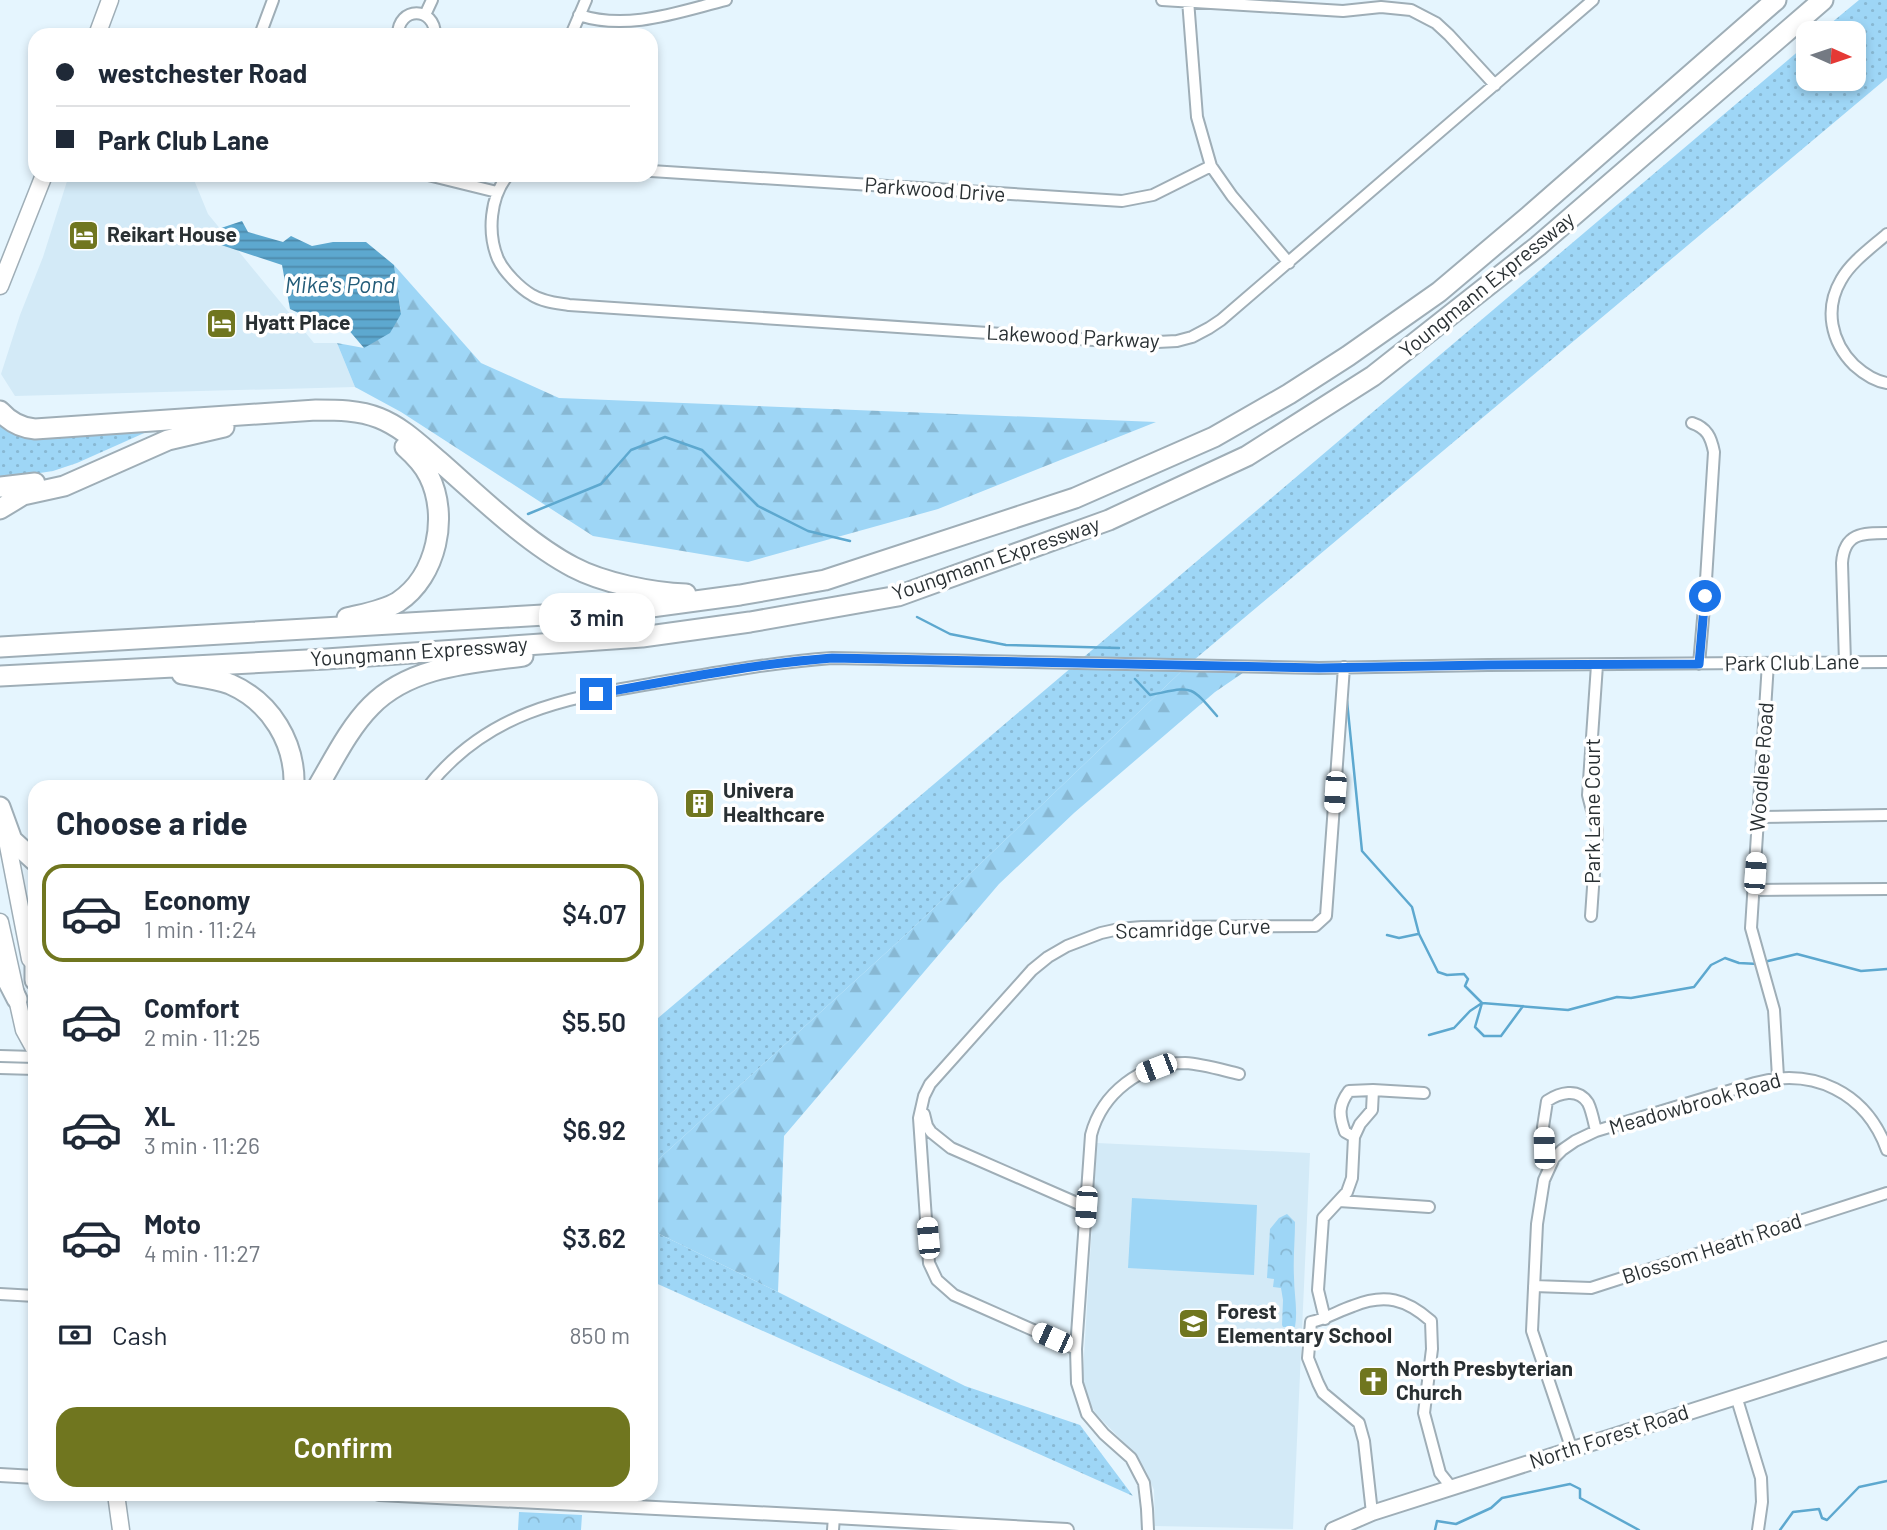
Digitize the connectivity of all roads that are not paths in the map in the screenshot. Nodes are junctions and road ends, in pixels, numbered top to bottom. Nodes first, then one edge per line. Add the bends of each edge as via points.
1 (110, 0) edge
2 (273, 0) edge
3 (432, 0) edge
4 (586, 0) edge
5 (726, 0) edge
6 (1162, 0) edge
7 (1593, 0) edge
8 (1776, 0) edge
9 (1823, 0) edge
10 (1188, 1) edge
11 (425, 15) junction
12 (579, 15) junction
13 (100, 28) edge
14 (263, 28) edge
15 (398, 28) edge
16 (434, 28) edge
17 (574, 28) edge
18 (1494, 85) junction
19 (1211, 166) junction
20 (658, 171) edge
21 (41, 182) edge
22 (457, 182) edge
23 (504, 182) edge
24 (498, 192) junction
25 (1887, 234) edge
26 (1289, 262) junction
27 (1, 278) edge
28 (1887, 383) edge
29 (0, 411) edge
30 (230, 416) junction
31 (1692, 423) dead end
32 (0, 487) edge
33 (23, 495) junction
34 (0, 496) edge
35 (0, 509) edge
36 (1887, 533) edge
37 (740, 595) junction
38 (304, 629) junction
39 (642, 637) junction
40 (0, 647) edge
41 (1887, 662) edge
42 (1768, 663) junction
43 (1845, 663) junction
44 (1699, 664) junction
45 (1597, 665) junction
46 (1344, 667) junction
47 (146, 668) junction
48 (0, 676) edge
49 (294, 780) edge
50 (322, 780) edge
51 (433, 780) edge
52 (0, 806) edge
53 (1887, 815) edge
54 (1759, 817) junction
55 (28, 855) edge
56 (1887, 889) edge
57 (1754, 890) junction
58 (1591, 916) dead end
59 (0, 922) edge
60 (28, 952) edge
61 (0, 966) edge
62 (17, 999) junction
63 (28, 1037) edge
64 (0, 1056) edge
65 (28, 1057) edge
66 (0, 1068) edge
67 (28, 1069) edge
68 (1239, 1074) dead end
69 (1778, 1077) junction
70 (1373, 1090) junction
71 (1424, 1093) dead end
72 (924, 1096) junction
73 (1596, 1131) junction
74 (1354, 1137) junction
75 (951, 1148) junction
76 (1887, 1150) edge
77 (1554, 1158) junction
78 (922, 1163) junction
79 (1887, 1193) edge
80 (1339, 1201) junction
81 (1086, 1207) junction
82 (1429, 1207) dead end
83 (1534, 1286) junction
84 (0, 1294) edge
85 (28, 1296) edge
86 (1325, 1320) junction
87 (1076, 1349) junction
88 (1887, 1349) edge
89 (1736, 1396) junction
90 (1572, 1450) junction
91 (0, 1475) edge
92 (28, 1477) edge
93 (1452, 1488) junction
94 (117, 1501) edge
95 (489, 1501) edge
96 (1372, 1513) junction
97 (834, 1523) edge
98 (121, 1530) edge
99 (1067, 1530) edge
100 (1148, 1530) edge
101 (1333, 1530) edge
102 (1758, 1530) edge

1 - 13 main road
2 - 14 street
3 - 11 street
4 - 12 street
5 - 12 street via 632,21 607,22
6 - 10 street
7 - 18 street, Lakewood Parkway
8 - 37 highway, Youngmann Expressway via 1439,292 1348,356 1236,425 1074,498 825,580
9 - 39 highway, Youngmann Expressway via 1527,255 1373,376 1247,456 1109,520 898,596
10 - 18 street via 1343,11 1411,10 1449,34
10 - 19 street via 1196,108
11 - 15 street via 414,13
11 - 16 street
12 - 17 street
18 - 26 street, Lakewood Parkway
19 - 20 street, Parkwood Drive via 1153,195 1122,201
19 - 26 street
21 - 27 main road
22 - 24 street
23 - 24 street
24 - 26 street, Lakewood Parkway via 493,208 498,261 531,295 569,305 1161,343 1192,337 1209,328
25 - 28 street via 1842,277 1831,312 1835,336 1847,358 1871,378
29 - 30 highway via 34,429
30 - 32 highway via 153,436 66,476
30 - 37 highway via 335,410 379,418 410,436 530,539 573,568 673,594
31 - 44 street via 1711,436 1714,452
33 - 34 highway
33 - 35 highway
33 - 38 highway via 64,485 168,440 220,427 334,419 377,429 406,447 429,475 438,504 437,539 431,558 418,583 396,603
36 - 43 street via 1862,534 1845,547
37 - 38 highway, Youngmann Expressway via 629,610
38 - 40 highway, Youngmann Expressway
39 - 47 highway, Youngmann Expressway
39 - 50 highway via 464,664 398,685 360,719
41 - 43 street, Park Club Lane
42 - 43 street, Park Club Lane
42 - 44 street, Park Club Lane
42 - 54 street, Woodlee Road
44 - 45 street, Park Club Lane
45 - 46 street, Park Club Lane
45 - 58 street, Park Lane Court via 1588,795 1597,830
46 - 51 street, Park Club Lane via 800,660 596,694 534,709 481,737
46 - 72 street, Scamridge Curve via 1326,916 1315,926 1142,927 1077,942 1032,970
47 - 48 highway, Youngmann Expressway
47 - 49 highway via 227,683 244,691 278,725 292,756
52 - 55 highway via 12,840
52 - 60 main road
53 - 54 street
54 - 57 street, Woodlee Road
56 - 57 street
57 - 69 street, Woodlee Road via 1751,928 1774,1010
59 - 62 main road
61 - 62 highway
62 - 63 main road
64 - 65 street
66 - 67 street
68 - 81 street via 1190,1064 1168,1065 1141,1073 1119,1089 1094,1122
69 - 73 street, Meadowbrook Road
69 - 76 street, Meadowbrook Road via 1821,1082 1851,1098 1873,1122
70 - 71 street
70 - 74 street via 1372,1110
70 - 74 street via 1349,1091 1341,1102 1341,1122 1345,1132
72 - 75 street via 927,1126
72 - 78 street, Scamridge Curve via 919,1118
73 - 77 street, Meadowbrook Road
73 - 77 street via 1587,1102 1575,1093 1559,1093 1547,1101 1543,1127 1544,1148
74 - 80 street via 1352,1178
75 - 78 street via 928,1150
75 - 81 street
77 - 83 street via 1539,1204
78 - 87 street, Scamridge Curve via 929,1263 937,1280 954,1295
79 - 83 street, Blossom Heath Road via 1591,1288
80 - 82 street
80 - 86 street via 1323,1218 1318,1290
81 - 87 street
83 - 90 street via 1532,1331
84 - 85 street
86 - 93 street via 1354,1305 1396,1300 1431,1321 1424,1413 1440,1473
86 - 96 street via 1311,1322 1308,1358 1323,1392 1359,1423
87 - 100 street via 1077,1383 1087,1414 1131,1458 1144,1483
88 - 89 main road, North Forest Road
89 - 90 main road, North Forest Road
89 - 102 street via 1761,1478
90 - 93 main road, North Forest Road
91 - 92 street
93 - 96 main road, North Forest Road
94 - 98 main road
95 - 97 street
96 - 101 main road, North Forest Road
97 - 99 street

